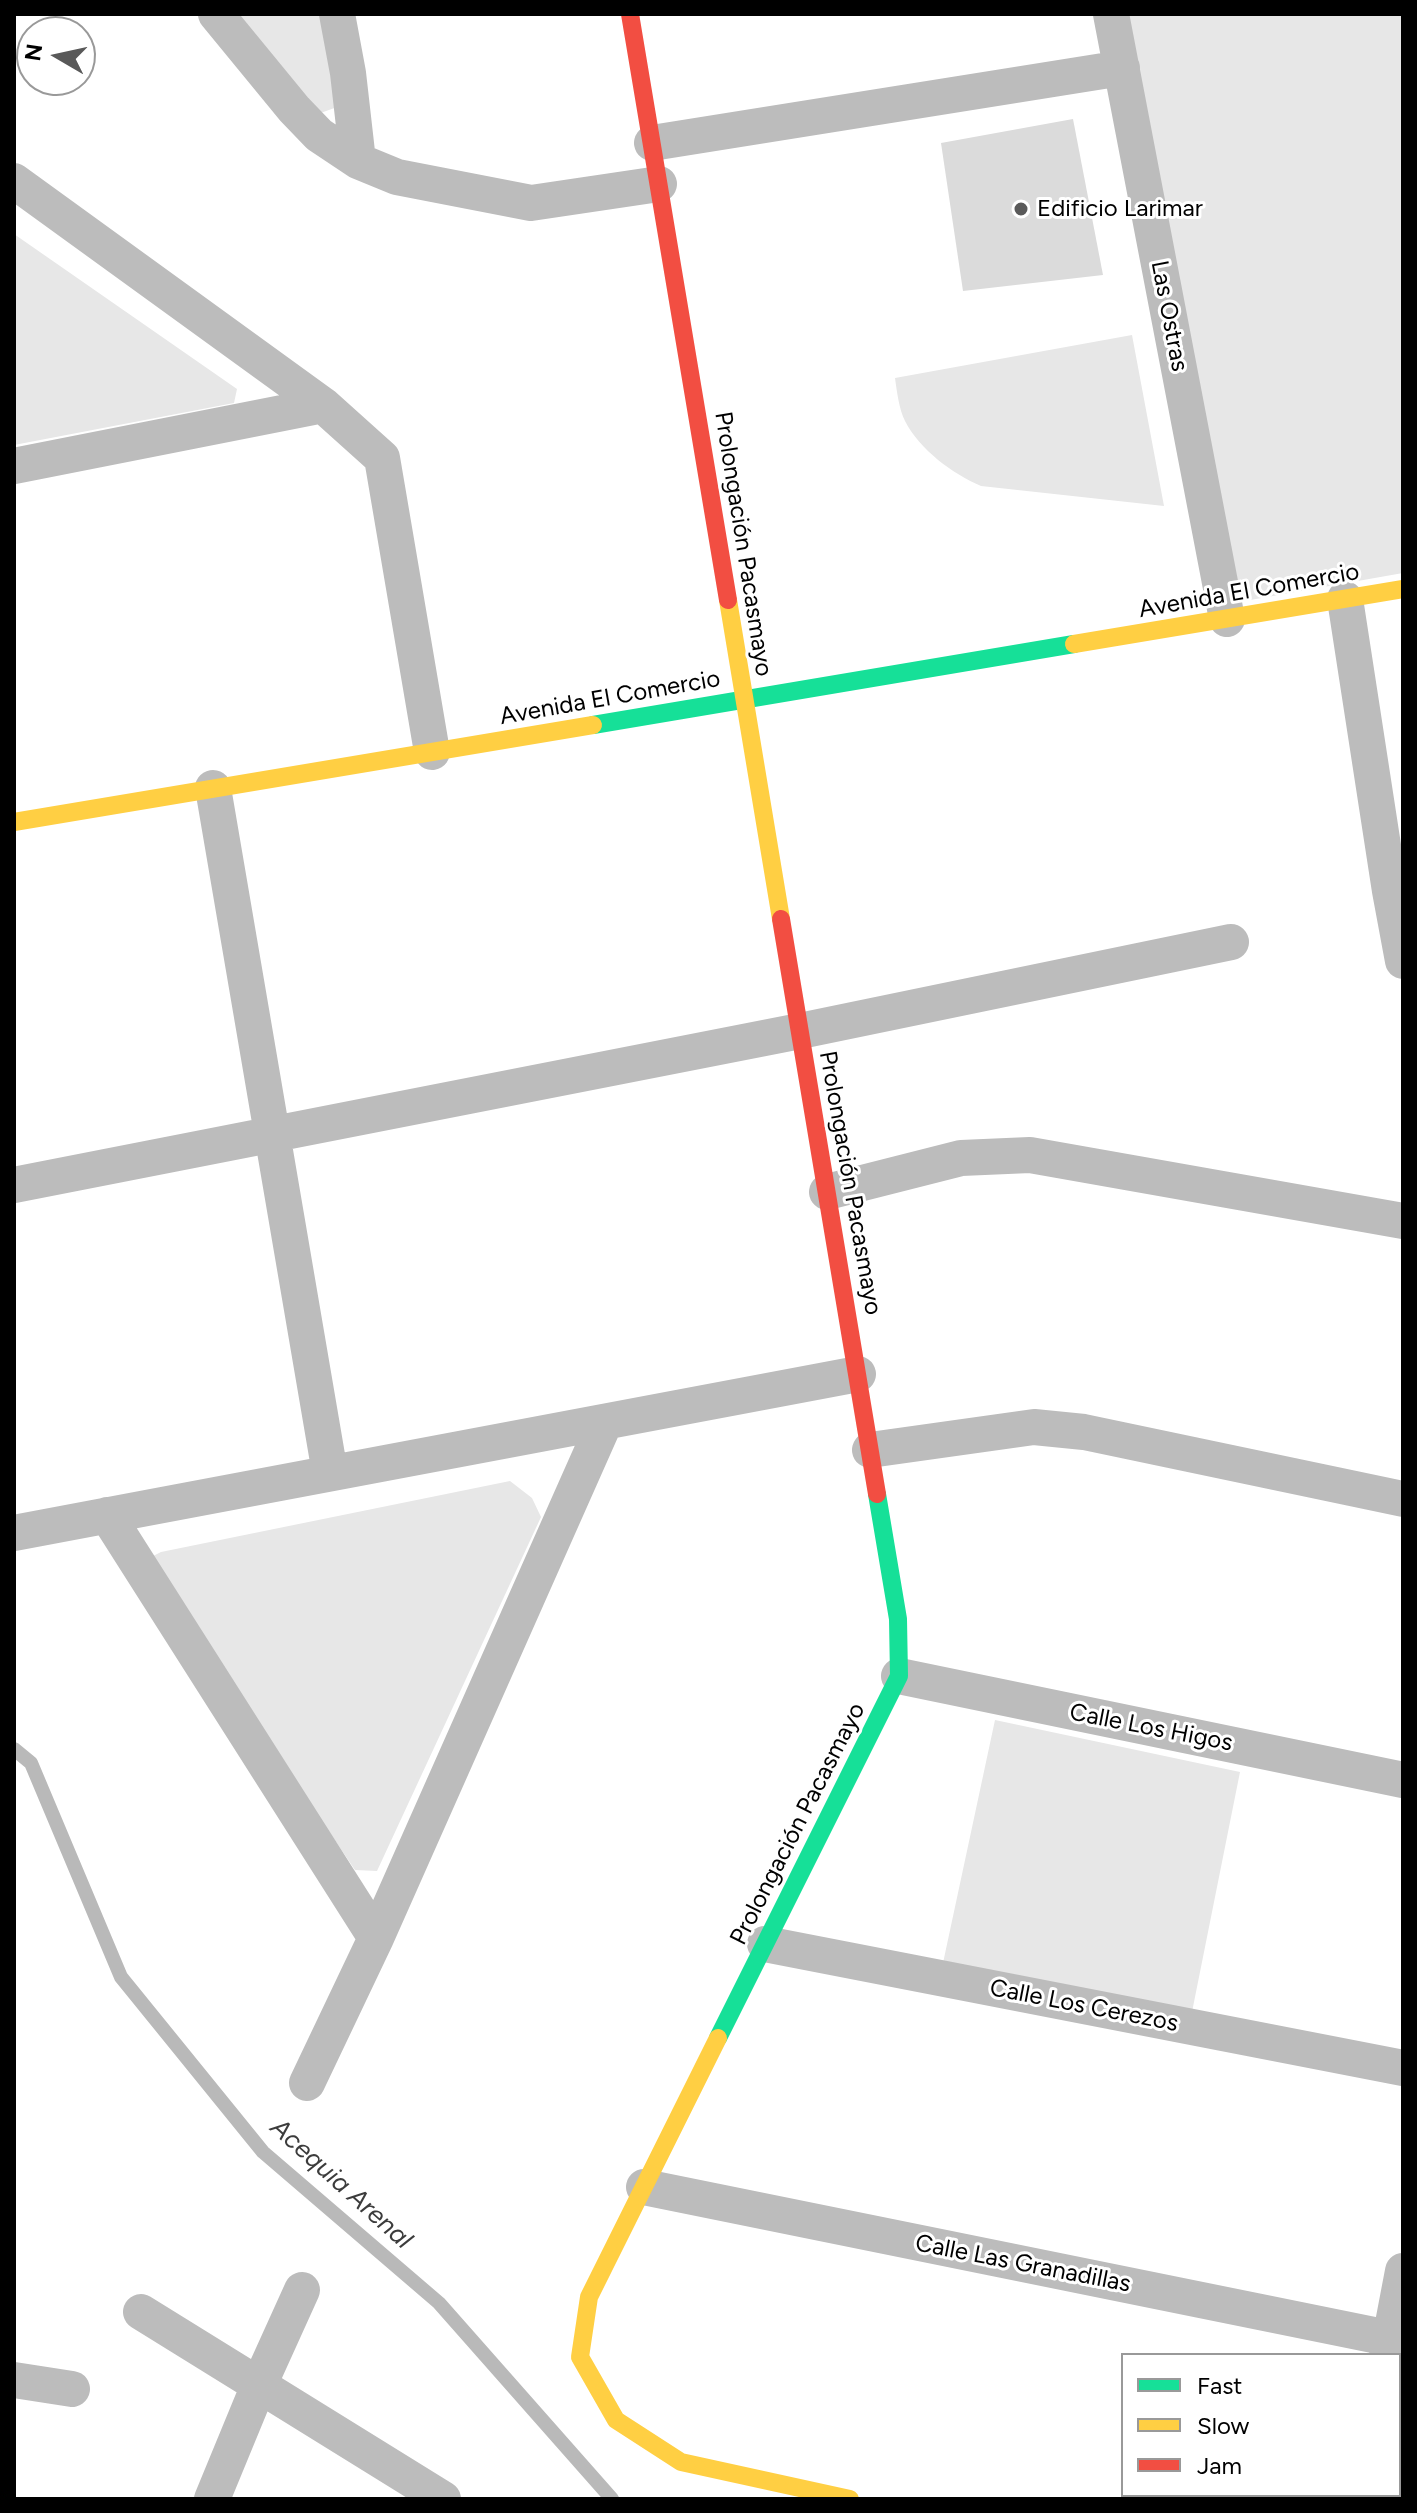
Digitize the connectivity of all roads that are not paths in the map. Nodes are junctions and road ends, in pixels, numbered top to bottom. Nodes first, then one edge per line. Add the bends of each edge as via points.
1 (216, 14) edge
2 (337, 14) edge
3 (630, 14) edge
4 (1111, 14) edge
5 (1122, 68) junction
6 (652, 143) junction
7 (358, 161) junction
8 (14, 181) edge
9 (659, 184) junction
10 (323, 405) junction
11 (14, 466) edge
12 (1403, 589) edge
13 (1345, 599) junction
14 (1227, 619) junction
15 (745, 699) junction
16 (432, 752) junction
17 (213, 788) junction
18 (14, 822) edge
19 (1396, 891) edge
20 (1231, 942) dead end
21 (1403, 961) edge
22 (800, 1031) junction
23 (271, 1135) junction
24 (14, 1185) edge
25 (827, 1192) junction
26 (1403, 1221) edge
27 (858, 1374) junction
28 (605, 1422) junction
29 (870, 1450) junction
30 (330, 1473) junction
31 (1403, 1499) edge
32 (107, 1515) junction
33 (14, 1533) edge
34 (899, 1676) junction
35 (1403, 1780) edge
36 (376, 1938) junction
37 (765, 1944) junction
38 (1403, 2068) edge
39 (307, 2083) dead end
40 (644, 2187) junction
41 (1403, 2271) edge
42 (302, 2290) dead end
43 (141, 2312) dead end
44 (1393, 2345) edge
45 (14, 2380) edge
46 (259, 2385) junction
47 (72, 2389) dead end
48 (212, 2499) edge
49 (443, 2499) edge
50 (850, 2499) edge

1 - 7 street via 302,118
2 - 7 street
3 - 6 street, Prolongación Pacasmayo
4 - 5 street, Las Ostras
5 - 6 street
5 - 14 street, Las Ostras
6 - 9 street, Prolongación Pacasmayo
7 - 9 street via 397,177 531,203
8 - 10 street
9 - 15 street, Prolongación Pacasmayo
10 - 11 street
10 - 16 street via 382,458
12 - 13 street, Avenida El Comercio
13 - 14 street, Avenida El Comercio
13 - 19 street
14 - 15 street, Avenida El Comercio
15 - 16 street, Avenida El Comercio
15 - 22 street, Prolongación Pacasmayo
16 - 17 street, Avenida El Comercio
17 - 18 street, Avenida El Comercio
17 - 23 street
19 - 21 street
20 - 22 street
22 - 23 street
22 - 25 street, Prolongación Pacasmayo
23 - 24 street
23 - 30 street
25 - 26 street via 961,1158 1030,1155
25 - 27 street, Prolongación Pacasmayo
27 - 28 street
27 - 29 street, Prolongación Pacasmayo
28 - 30 street
28 - 36 street
29 - 31 street via 1034,1427 1084,1432
29 - 34 street, Prolongación Pacasmayo via 898,1619
30 - 32 street
32 - 33 street
32 - 36 street
34 - 35 street, Calle Los Higos
34 - 37 street, Prolongación Pacasmayo
36 - 39 street
37 - 38 street, Calle Los Cerezos
37 - 40 street, Prolongación Pacasmayo
40 - 44 street, Calle Las Granadillas
40 - 50 street, Prolongación Pacasmayo via 589,2297 580,2357 616,2420 681,2462
41 - 44 street
42 - 46 street
43 - 46 street
45 - 47 street
46 - 48 street
46 - 49 street

